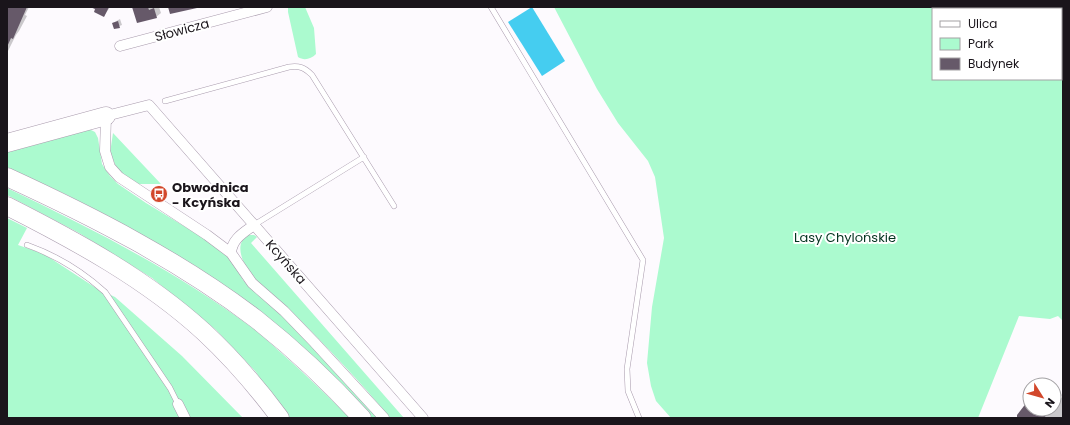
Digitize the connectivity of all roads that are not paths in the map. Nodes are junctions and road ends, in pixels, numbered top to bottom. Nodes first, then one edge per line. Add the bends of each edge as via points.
1 (267, 7) edge
2 (491, 7) edge
3 (120, 46) dead end
4 (165, 101) dead end
5 (106, 116) junction
6 (7, 143) edge
7 (364, 157) junction
8 (7, 177) edge
9 (7, 206) edge
10 (394, 206) dead end
11 (254, 225) junction
12 (27, 245) dead end
13 (231, 253) junction
14 (178, 404) joint
15 (185, 418) edge
16 (280, 418) edge
17 (362, 418) edge
18 (384, 418) edge
19 (423, 418) edge
20 (639, 418) edge

1 - 3 street, Słowicza
2 - 20 lane via 643,260 627,369 628,391
4 - 7 lane via 289,67 300,67 312,76
5 - 6 highway
5 - 11 street, Kcyńska via 149,105
5 - 13 street via 105,151 110,167 119,177
7 - 10 lane
7 - 11 lane
8 - 17 highway via 100,222 194,276 276,335
9 - 16 highway via 104,259 168,302 235,362
11 - 13 street via 233,243
11 - 19 street, Kcyńska
12 - 14 lane via 72,268 105,292
13 - 18 street via 252,283 284,311
14 - 15 street

